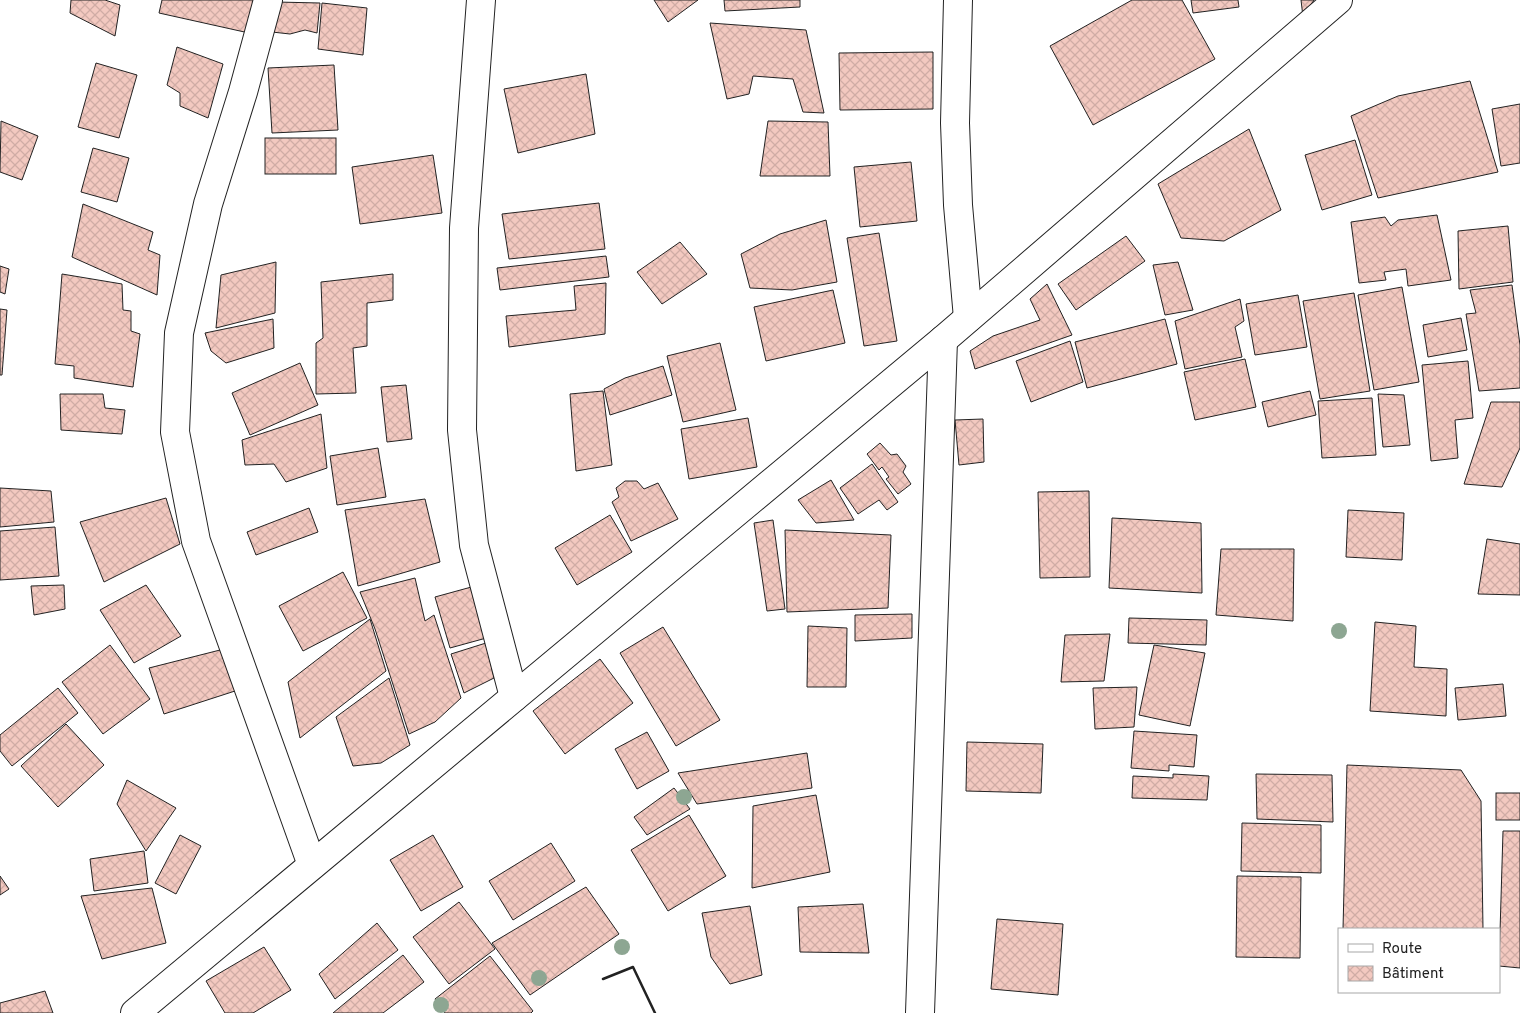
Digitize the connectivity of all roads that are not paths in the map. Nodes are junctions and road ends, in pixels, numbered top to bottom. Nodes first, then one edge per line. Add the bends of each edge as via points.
1 (268, 0) edge
2 (481, 0) edge
3 (958, 0) edge
4 (1338, 0) edge
5 (968, 318) junction
6 (943, 340) junction
7 (514, 697) junction
8 (312, 865) junction
9 (135, 1013) edge
10 (920, 1013) edge

1 - 8 street via 208,204 179,334 175,432 196,541
2 - 7 street via 464,228 462,430 474,545
3 - 5 street via 958,205
4 - 5 street
5 - 6 street
6 - 7 street
6 - 10 street
7 - 8 street
8 - 9 street

